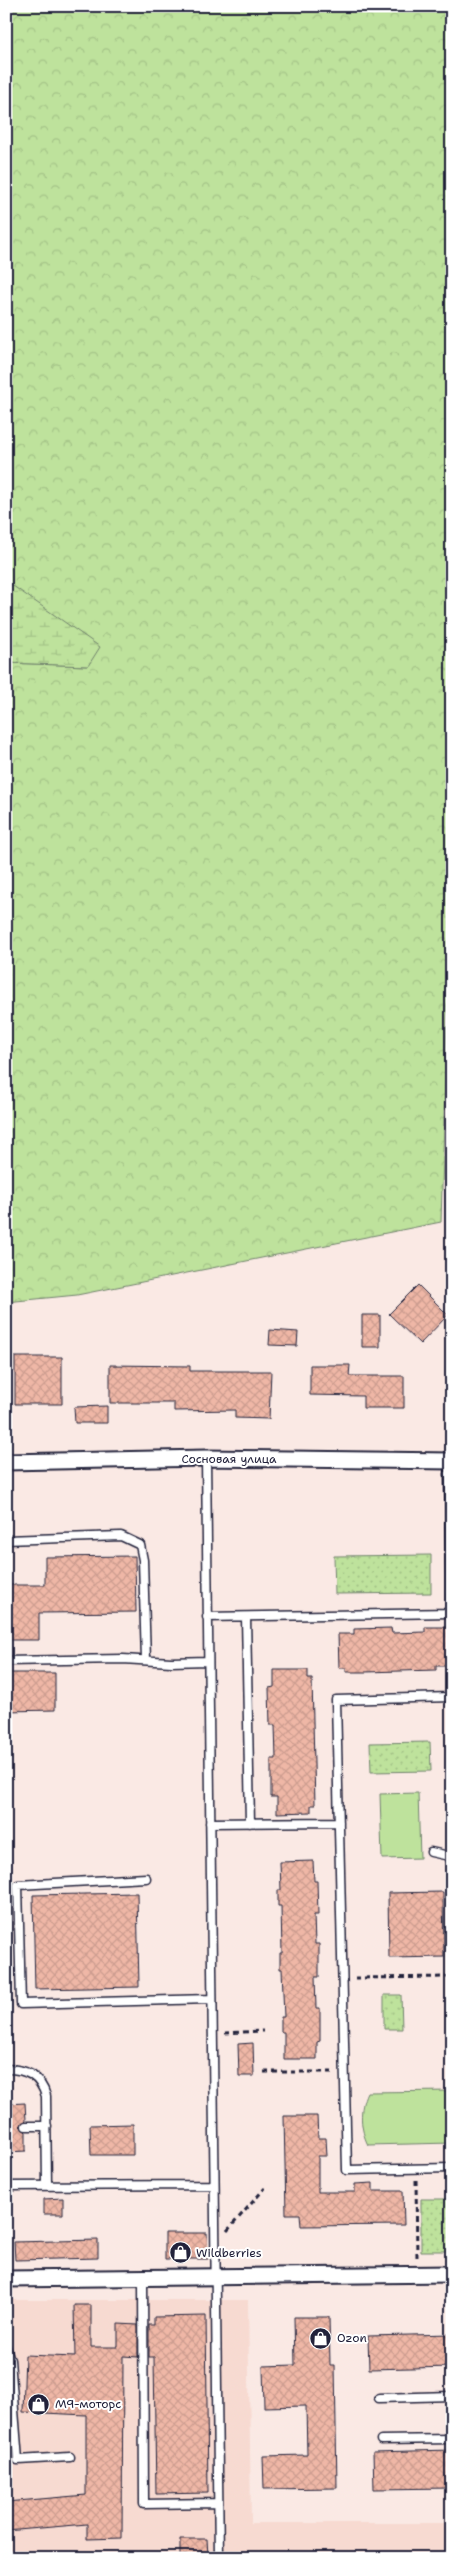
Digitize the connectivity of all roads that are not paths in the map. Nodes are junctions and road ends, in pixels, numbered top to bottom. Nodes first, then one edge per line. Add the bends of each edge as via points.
1 (206, 1458) junction
2 (451, 1461) edge
3 (6, 1462) edge
4 (6, 1540) edge
5 (451, 1613) edge
6 (207, 1617) junction
7 (246, 1617) junction
8 (146, 1660) junction
9 (6, 1661) edge
10 (207, 1661) junction
11 (452, 1697) edge
12 (338, 1822) junction
13 (210, 1823) junction
14 (250, 1823) junction
15 (431, 1852) dead end
16 (452, 1862) edge
17 (146, 1878) dead end
18 (211, 1999) junction
19 (6, 2070) edge
20 (26, 2126) dead end
21 (47, 2126) junction
22 (452, 2168) edge
23 (213, 2185) junction
24 (6, 2186) edge
25 (48, 2186) junction
26 (452, 2274) edge
27 (214, 2275) junction
28 (144, 2277) junction
29 (6, 2278) edge
30 (6, 2347) edge
31 (452, 2396) edge
32 (379, 2398) dead end
33 (452, 2439) edge
34 (381, 2440) dead end
35 (70, 2457) dead end
36 (218, 2503) junction
37 (219, 2558) edge

1 - 2 street, Сосновая улица
1 - 3 street, Сосновая улица
1 - 6 lane
2 - 5 lane
4 - 8 lane via 121,1536 140,1545
5 - 7 lane
6 - 7 lane
6 - 10 lane
7 - 14 lane
8 - 9 lane
8 - 10 lane
10 - 13 lane
11 - 12 lane via 336,1700
12 - 14 lane
12 - 22 lane via 347,2170
13 - 14 lane
13 - 18 lane
15 - 16 lane via 449,1856
17 - 18 lane via 18,1885 22,2004
18 - 23 lane
19 - 21 lane via 35,2075 40,2081 46,2096
20 - 21 lane
21 - 25 lane
23 - 25 lane
23 - 27 lane
24 - 25 lane
26 - 27 street
27 - 28 street
27 - 36 lane via 217,2300
28 - 29 street
28 - 36 lane via 144,2504
30 - 35 lane via 10,2360 18,2460
31 - 32 lane
33 - 34 lane
36 - 37 lane

